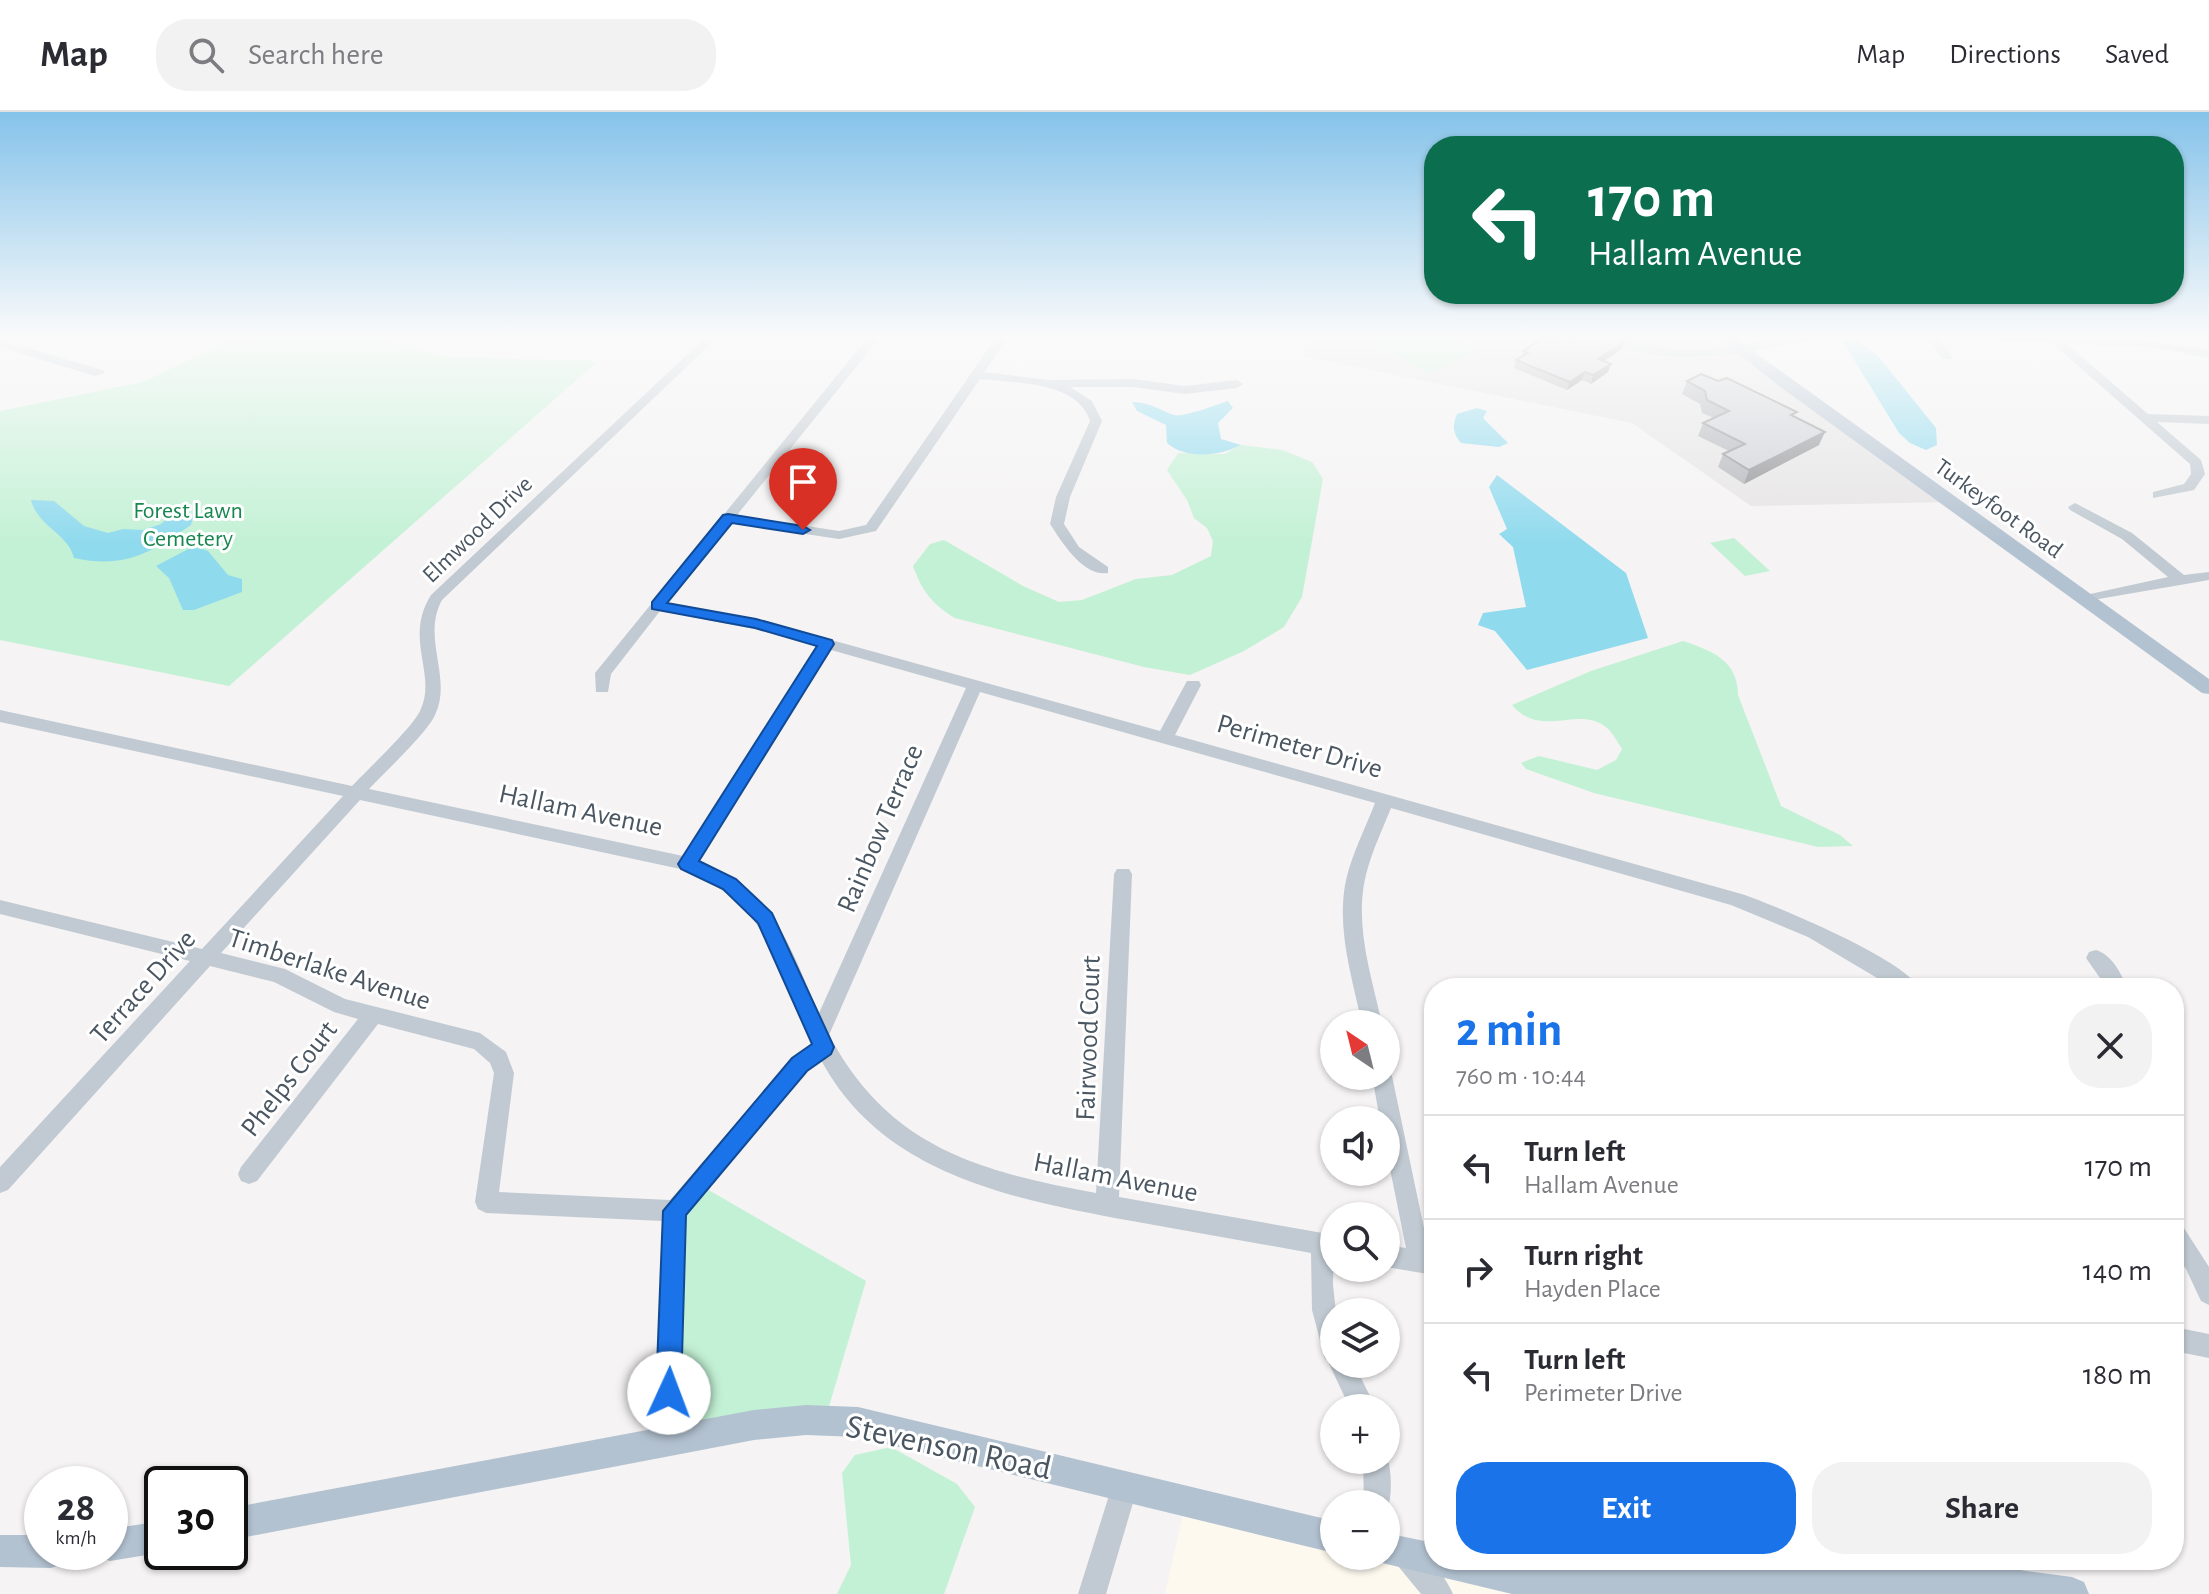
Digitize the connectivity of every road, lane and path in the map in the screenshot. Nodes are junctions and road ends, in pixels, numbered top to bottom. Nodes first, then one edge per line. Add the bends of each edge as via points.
1 (640, 405) edge
2 (819, 405) edge
3 (956, 405) edge
4 (1089, 405) edge
5 (1817, 405) edge
6 (2131, 405) edge
7 (2146, 418) junction
8 (2209, 420) edge
9 (2158, 495) dead end
10 (2075, 507) dead end
11 (728, 518) junction
12 (1103, 570) dead end
13 (2209, 576) edge
14 (2180, 579) junction
15 (2086, 599) junction
16 (657, 606) junction
17 (827, 644) junction
18 (975, 685) junction
19 (1193, 685) dead end
20 (602, 688) dead end
21 (2209, 688) edge
22 (0, 716) edge
23 (1165, 738) junction
24 (358, 792) junction
25 (1385, 800) junction
26 (688, 864) junction
27 (1123, 874) dead end
28 (0, 907) edge
29 (206, 957) junction
30 (2096, 958) dead end
31 (1894, 978) edge
32 (2113, 978) edge
33 (837, 995) junction
34 (802, 998) junction
35 (1369, 1010) edge
36 (372, 1016) junction
37 (821, 1041) junction
38 (1385, 1090) edge
39 (249, 1174) dead end
40 (0, 1183) edge
41 (1107, 1205) junction
42 (675, 1211) junction
43 (1320, 1243) edge
44 (2184, 1247) edge
45 (1424, 1251) edge
46 (1400, 1258) edge
47 (1424, 1262) edge
48 (2209, 1293) edge
49 (2184, 1341) edge
50 (2209, 1346) edge
51 (667, 1440) junction
52 (1125, 1486) junction
53 (248, 1521) edge
54 (1320, 1534) edge
55 (0, 1551) edge
56 (24, 1551) edge
57 (1400, 1553) edge
58 (1400, 1556) edge
59 (1424, 1560) edge
60 (1457, 1570) edge
61 (1512, 1586) edge
62 (1092, 1594) edge
63 (1439, 1594) edge
64 (2072, 1594) edge

1 - 24 street, Elmwood Drive via 436,598 424,631 433,703
2 - 11 street
3 - 11 street via 871,528 839,535
4 - 12 street via 1095,429 1057,516 1074,550
5 - 15 main road, Turkeyfoot Road
6 - 7 street
7 - 8 street
7 - 9 street via 2191,458 2198,474 2189,487
10 - 14 street via 2127,536
11 - 16 street
13 - 14 street
14 - 15 street
15 - 21 main road, Turkeyfoot Road
16 - 17 street, Perimeter Drive via 756,624
16 - 20 street via 603,673
17 - 18 street, Perimeter Drive
17 - 26 street
18 - 23 street, Perimeter Drive
18 - 33 street, Rainbow Terrace
19 - 23 street
22 - 24 street, Hallam Avenue
23 - 25 street, Perimeter Drive
24 - 26 street, Hallam Avenue
24 - 29 street, Terrace Drive
25 - 31 street, Perimeter Drive via 1763,907 1843,944
25 - 35 street via 1355,881 1352,909
26 - 34 street, Hallam Avenue via 730,884 754,906 779,943
27 - 41 street, Fairwood Court
28 - 29 street, Timberlake Avenue
29 - 36 street, Timberlake Avenue via 278,975
29 - 40 street, Terrace Drive
30 - 32 street
33 - 34 street
33 - 37 street, Rainbow Terrace
34 - 37 street, Hallam Avenue
36 - 39 street, Phelps Court
36 - 42 street, Timberlake Avenue via 480,1042 499,1058 503,1096 486,1202
37 - 41 street, Hallam Avenue via 866,1107 939,1161 1012,1187
37 - 42 street, Rainbow Terrace
38 - 45 street
41 - 43 street, Hallam Avenue
42 - 51 street
44 - 48 street
46 - 47 street
49 - 50 street
51 - 52 main road, Stevenson Road via 806,1420 858,1422
51 - 53 main road, Stevenson Road
52 - 54 main road, Stevenson Road
52 - 62 street
55 - 56 main road
57 - 59 main road
58 - 63 street
60 - 61 main road
61 - 64 main road via 2005,1585

